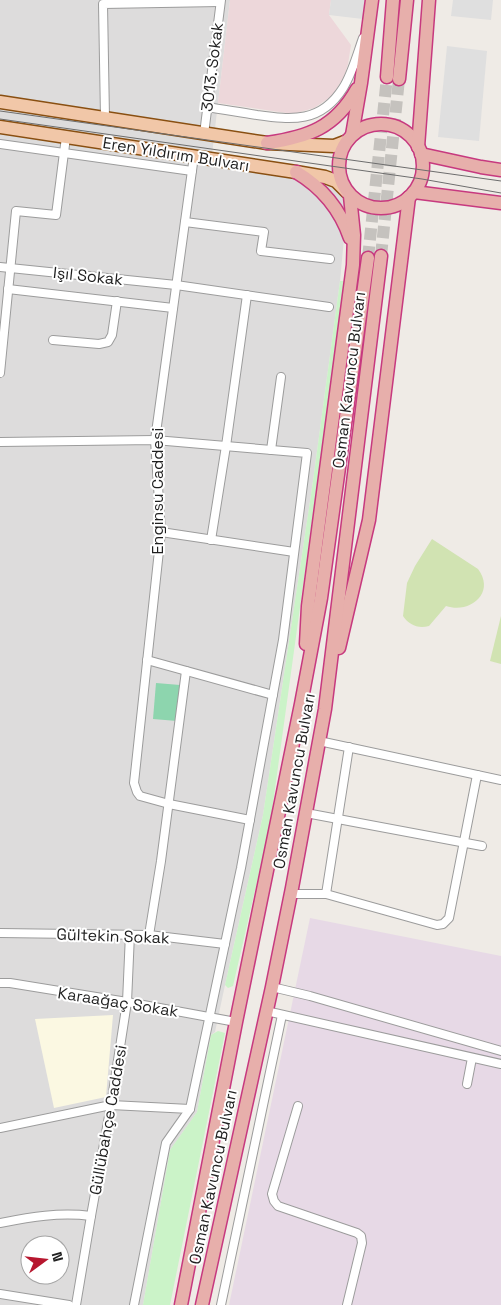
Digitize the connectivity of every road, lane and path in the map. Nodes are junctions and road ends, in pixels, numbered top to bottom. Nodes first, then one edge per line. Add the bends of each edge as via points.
1 (372, 0) edge
2 (393, 0) edge
3 (407, 0) edge
4 (429, 0) edge
5 (221, 1) edge
6 (370, 20) junction
7 (361, 83) junction
8 (0, 102) edge
9 (207, 107) junction
10 (105, 118) junction
11 (0, 127) edge
12 (204, 134) junction
13 (66, 137) junction
14 (349, 138) junction
15 (0, 144) edge
16 (267, 144) junction
17 (420, 151) junction
18 (64, 153) junction
19 (194, 156) junction
20 (501, 170) edge
21 (192, 171) junction
22 (296, 172) junction
23 (349, 194) junction
24 (412, 195) junction
25 (501, 202) edge
26 (185, 222) junction
27 (354, 250) junction
28 (381, 256) tunnel mouth
29 (368, 258) tunnel mouth
30 (330, 260) dead end
31 (0, 267) edge
32 (10, 268) junction
33 (176, 285) junction
34 (8, 289) junction
35 (247, 295) junction
36 (117, 301) junction
37 (329, 307) dead end
38 (173, 308) junction
39 (53, 340) dead end
40 (0, 374) edge
41 (281, 377) dead end
42 (155, 440) junction
43 (0, 442) edge
44 (226, 446) junction
45 (271, 450) junction
46 (161, 532) junction
47 (211, 540) junction
48 (294, 552) junction
49 (147, 660) junction
50 (186, 671) junction
51 (273, 695) junction
52 (301, 704) junction
53 (325, 709) junction
54 (319, 741) junction
55 (349, 747) junction
56 (477, 775) junction
57 (501, 780) edge
58 (169, 804) junction
59 (306, 813) junction
60 (338, 819) junction
61 (250, 820) junction
62 (464, 843) junction
63 (482, 846) dead end
64 (291, 894) junction
65 (326, 894) junction
66 (0, 933) edge
67 (130, 934) junction
68 (149, 935) junction
69 (225, 944) junction
70 (0, 983) edge
71 (272, 986) junction
72 (128, 1002) junction
73 (266, 1011) junction
74 (282, 1015) junction
75 (210, 1017) junction
76 (236, 1022) junction
77 (501, 1052) edge
78 (472, 1058) junction
79 (501, 1064) edge
80 (466, 1084) dead end
81 (111, 1105) junction
82 (298, 1106) dead end
83 (190, 1109) junction
84 (0, 1128) edge
85 (91, 1216) junction
86 (0, 1223) edge
87 (0, 1294) edge
88 (69, 1305) edge
89 (76, 1305) edge
90 (134, 1305) edge
91 (181, 1305) edge
92 (202, 1305) edge
93 (221, 1305) edge
94 (347, 1305) edge

1 - 6 highway
2 - 3 highway via 393,78
4 - 17 highway
5 - 9 street, 3013. Sokak
5 - 10 street via 103,4
6 - 7 highway
6 - 9 street via 344,87 320,111 284,118
7 - 14 highway
7 - 16 highway via 342,110 324,126 304,136
8 - 10 main road, Eren Yıldırım Bulvarı
9 - 12 street, 3013. Sokak
10 - 12 main road, Eren Yıldırım Bulvarı
11 - 13 main road, Eren Yıldırım Bulvarı
12 - 16 main road, Eren Yıldırım Bulvarı
13 - 18 street
13 - 19 main road, Eren Yıldırım Bulvarı
14 - 16 main road, Eren Yıldırım Bulvarı via 334,146
14 - 17 highway via 372,124 388,124 414,140
14 - 23 highway via 342,148 338,167
15 - 18 street
17 - 20 highway
17 - 24 highway via 422,179
18 - 21 street
18 - 32 street via 56,216 16,211
19 - 21 street, Enginsu Caddesi
19 - 22 main road, Eren Yıldırım Bulvarı
21 - 26 street, Enginsu Caddesi
22 - 23 main road, Eren Yıldırım Bulvarı via 336,181
22 - 27 highway via 317,186 333,204
23 - 24 highway via 366,206 381,209 396,206
23 - 27 highway
24 - 25 highway via 440,194
24 - 53 highway via 368,520
26 - 30 street via 264,232 261,251
26 - 33 street, Enginsu Caddesi
27 - 52 highway via 308,606
28 - 53 highway, Osman Kavuncu Bulvarı
29 - 52 highway, Osman Kavuncu Bulvarı via 321,598
31 - 32 street, Işıl Sokak
32 - 33 street, Işıl Sokak
32 - 34 street
33 - 35 street, Işıl Sokak
33 - 38 street, Enginsu Caddesi
34 - 36 street
34 - 40 street
35 - 37 street, Işıl Sokak
35 - 44 street
36 - 38 street
36 - 39 street via 112,336 108,342
38 - 42 street, Enginsu Caddesi
41 - 45 street
42 - 43 street
42 - 44 street
42 - 46 street, Enginsu Caddesi
44 - 45 street
44 - 47 street
45 - 48 street via 307,453
46 - 47 street
46 - 49 street, Enginsu Caddesi
47 - 48 street
48 - 51 street
49 - 50 street
49 - 58 street, Enginsu Caddesi via 134,783 140,796
50 - 51 street
50 - 58 street
51 - 61 street
52 - 76 highway, Osman Kavuncu Bulvarı
53 - 54 highway, Osman Kavuncu Bulvarı
54 - 55 street
54 - 59 highway, Osman Kavuncu Bulvarı
55 - 56 street
55 - 60 street
56 - 57 street
56 - 62 street
58 - 61 street, Enginsu Caddesi
58 - 68 street
59 - 60 street
59 - 64 highway, Osman Kavuncu Bulvarı
60 - 62 street
60 - 65 street
61 - 69 street
62 - 63 street
62 - 65 street via 449,918 443,924
64 - 65 street
64 - 71 highway, Osman Kavuncu Bulvarı
66 - 67 street, Gültekin Sokak
67 - 68 street, Gültekin Sokak
67 - 72 street, Güllübahçe Caddesi
68 - 69 street, Gültekin Sokak
69 - 75 street
70 - 72 street, Karaağaç Sokak
71 - 73 highway, Osman Kavuncu Bulvarı
71 - 77 street
72 - 75 street, Karaağaç Sokak
72 - 81 street, Güllübahçe Caddesi
73 - 74 street
73 - 92 highway, Osman Kavuncu Bulvarı
74 - 78 street
74 - 93 street
75 - 76 street, Karaağaç Sokak
75 - 83 street
76 - 91 highway, Osman Kavuncu Bulvarı
78 - 79 street
78 - 80 street
81 - 83 street
81 - 84 street
81 - 85 street, Güllübahçe Caddesi
82 - 94 street via 272,1194 278,1206 361,1236
83 - 90 street via 166,1143
85 - 86 street via 48,1214
85 - 89 street, Güllübahçe Caddesi
87 - 88 street

